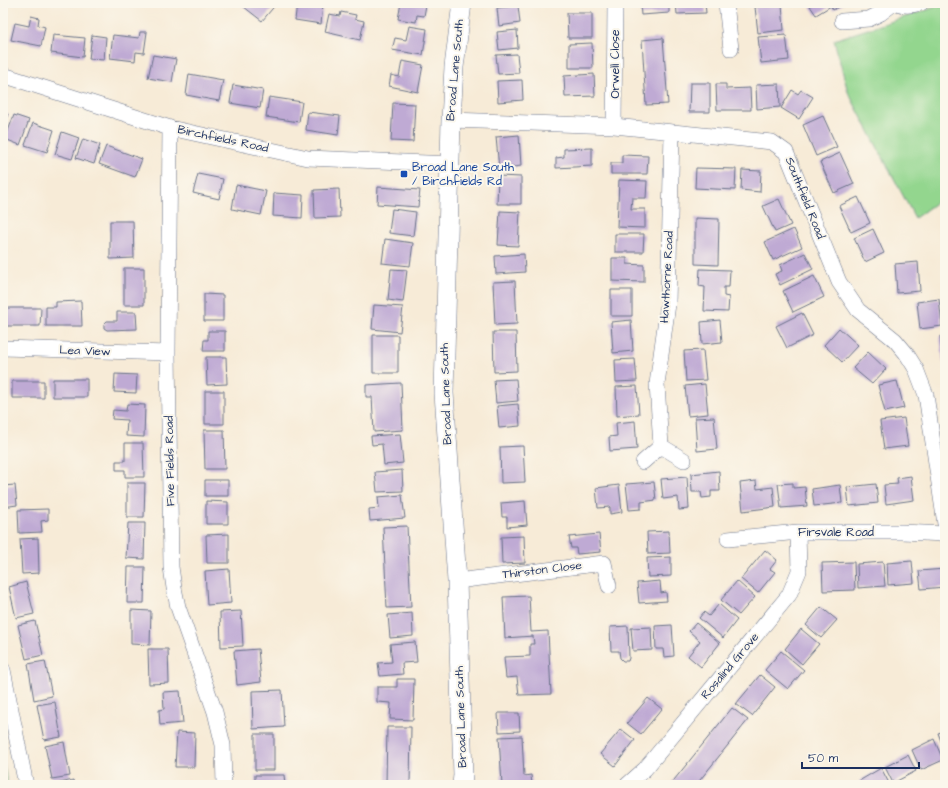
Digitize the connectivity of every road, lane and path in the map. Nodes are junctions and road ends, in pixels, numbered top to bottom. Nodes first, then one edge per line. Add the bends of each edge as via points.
1 (462, 3) edge
2 (616, 3) edge
3 (726, 3) edge
4 (894, 3) edge
5 (898, 3) edge
6 (921, 3) edge
7 (842, 21) dead end
8 (731, 49) dead end
9 (3, 75) edge
10 (451, 120) junction
11 (614, 126) junction
12 (170, 128) junction
13 (672, 132) junction
14 (451, 164) junction
15 (3, 348) edge
16 (168, 353) junction
17 (661, 446) junction
18 (684, 460) dead end
19 (643, 462) dead end
20 (945, 524) edge
21 (798, 532) junction
22 (945, 534) edge
23 (728, 539) dead end
24 (457, 581) junction
25 (609, 586) dead end
26 (3, 670) edge
27 (26, 785) edge
28 (224, 785) edge
29 (462, 785) edge
30 (627, 785) edge

1 - 10 street, Broad Lane South
2 - 11 street, Orwell Close
3 - 8 street
4 - 7 street via 869,19
5 - 6 street
9 - 12 street, Birchfields Road
10 - 11 street, Southfield Road
10 - 14 street, Broad Lane South
11 - 13 street, Southfield Road
12 - 14 street, Birchfields Road via 308,158
12 - 16 street, Five Fields Road
13 - 17 street, Hawthorne Road via 668,304 657,384
13 - 20 street, Southfield Road via 772,142 786,152 839,282 858,310 895,340 916,369 926,395
14 - 24 street, Broad Lane South via 444,393
15 - 16 street, Lea View
16 - 28 street, Five Fields Road via 171,567 178,607 215,712 223,745
17 - 18 street
17 - 19 street
21 - 22 street, Firsvale Road
21 - 23 street, Firsvale Road
21 - 30 street, Rosalind Grove via 799,572 789,595 645,769
24 - 25 street, Thirston Close via 604,563
24 - 29 street, Broad Lane South
26 - 27 street

